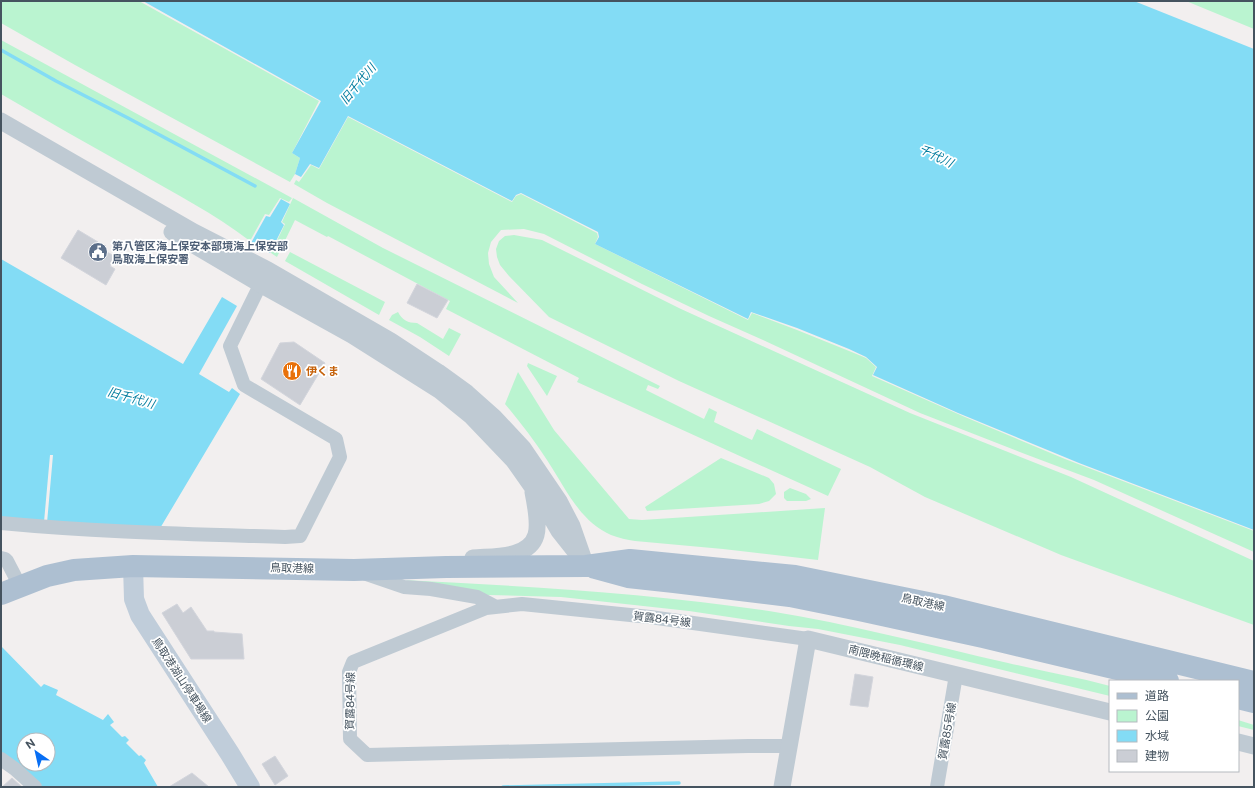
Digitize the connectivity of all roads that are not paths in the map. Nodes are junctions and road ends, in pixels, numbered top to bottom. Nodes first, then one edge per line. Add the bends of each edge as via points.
1 (1, 121) edge
2 (1, 134) edge
3 (264, 277) junction
4 (532, 486) junction
5 (1, 523) edge
6 (1, 558) edge
7 (133, 566) junction
8 (586, 566) junction
9 (446, 567) junction
10 (354, 570) junction
11 (10, 590) edge
12 (496, 607) junction
13 (808, 639) junction
14 (956, 675) junction
15 (1164, 680) edge
16 (1254, 682) edge
17 (1239, 698) edge
18 (1254, 702) edge
19 (1109, 712) edge
20 (1239, 742) edge
21 (789, 746) junction
22 (1254, 746) edge
23 (1, 759) edge
24 (35, 787) edge
25 (250, 787) edge
26 (782, 787) edge
27 (937, 787) edge

1 - 3 street via 194,232
2 - 3 street
3 - 4 street via 439,390 471,416 514,461
3 - 5 street via 230,346 244,386 336,439 340,457 300,536 159,533
3 - 8 street via 391,341 467,392 523,448 559,501 572,526
4 - 8 street via 559,531
4 - 9 street via 536,535 529,547 513,554 470,558
6 - 11 street via 7,561
7 - 10 main road, 鳥取港線
7 - 11 main road, 鳥取港線 via 74,570 47,576
7 - 25 main road, 鳥取港湖山停車場線 via 134,598 140,615
8 - 9 main road, 鳥取港線
8 - 15 main road, 鳥取港線 via 628,577 790,596
8 - 16 main road, 鳥取港線 via 630,560 795,576 943,606
9 - 10 main road, 鳥取港線
10 - 12 street via 404,587 476,597
12 - 13 street, 賀露84号線 via 522,604 643,616
12 - 21 street, 賀露84号線 via 486,608 353,662 349,672 350,739 367,755
13 - 14 street, 南隈晩稲循環線
13 - 21 street
14 - 19 street, 南隈晩稲循環線
14 - 27 street, 賀露85号線
17 - 18 main road
20 - 22 street
21 - 26 street
23 - 24 street

